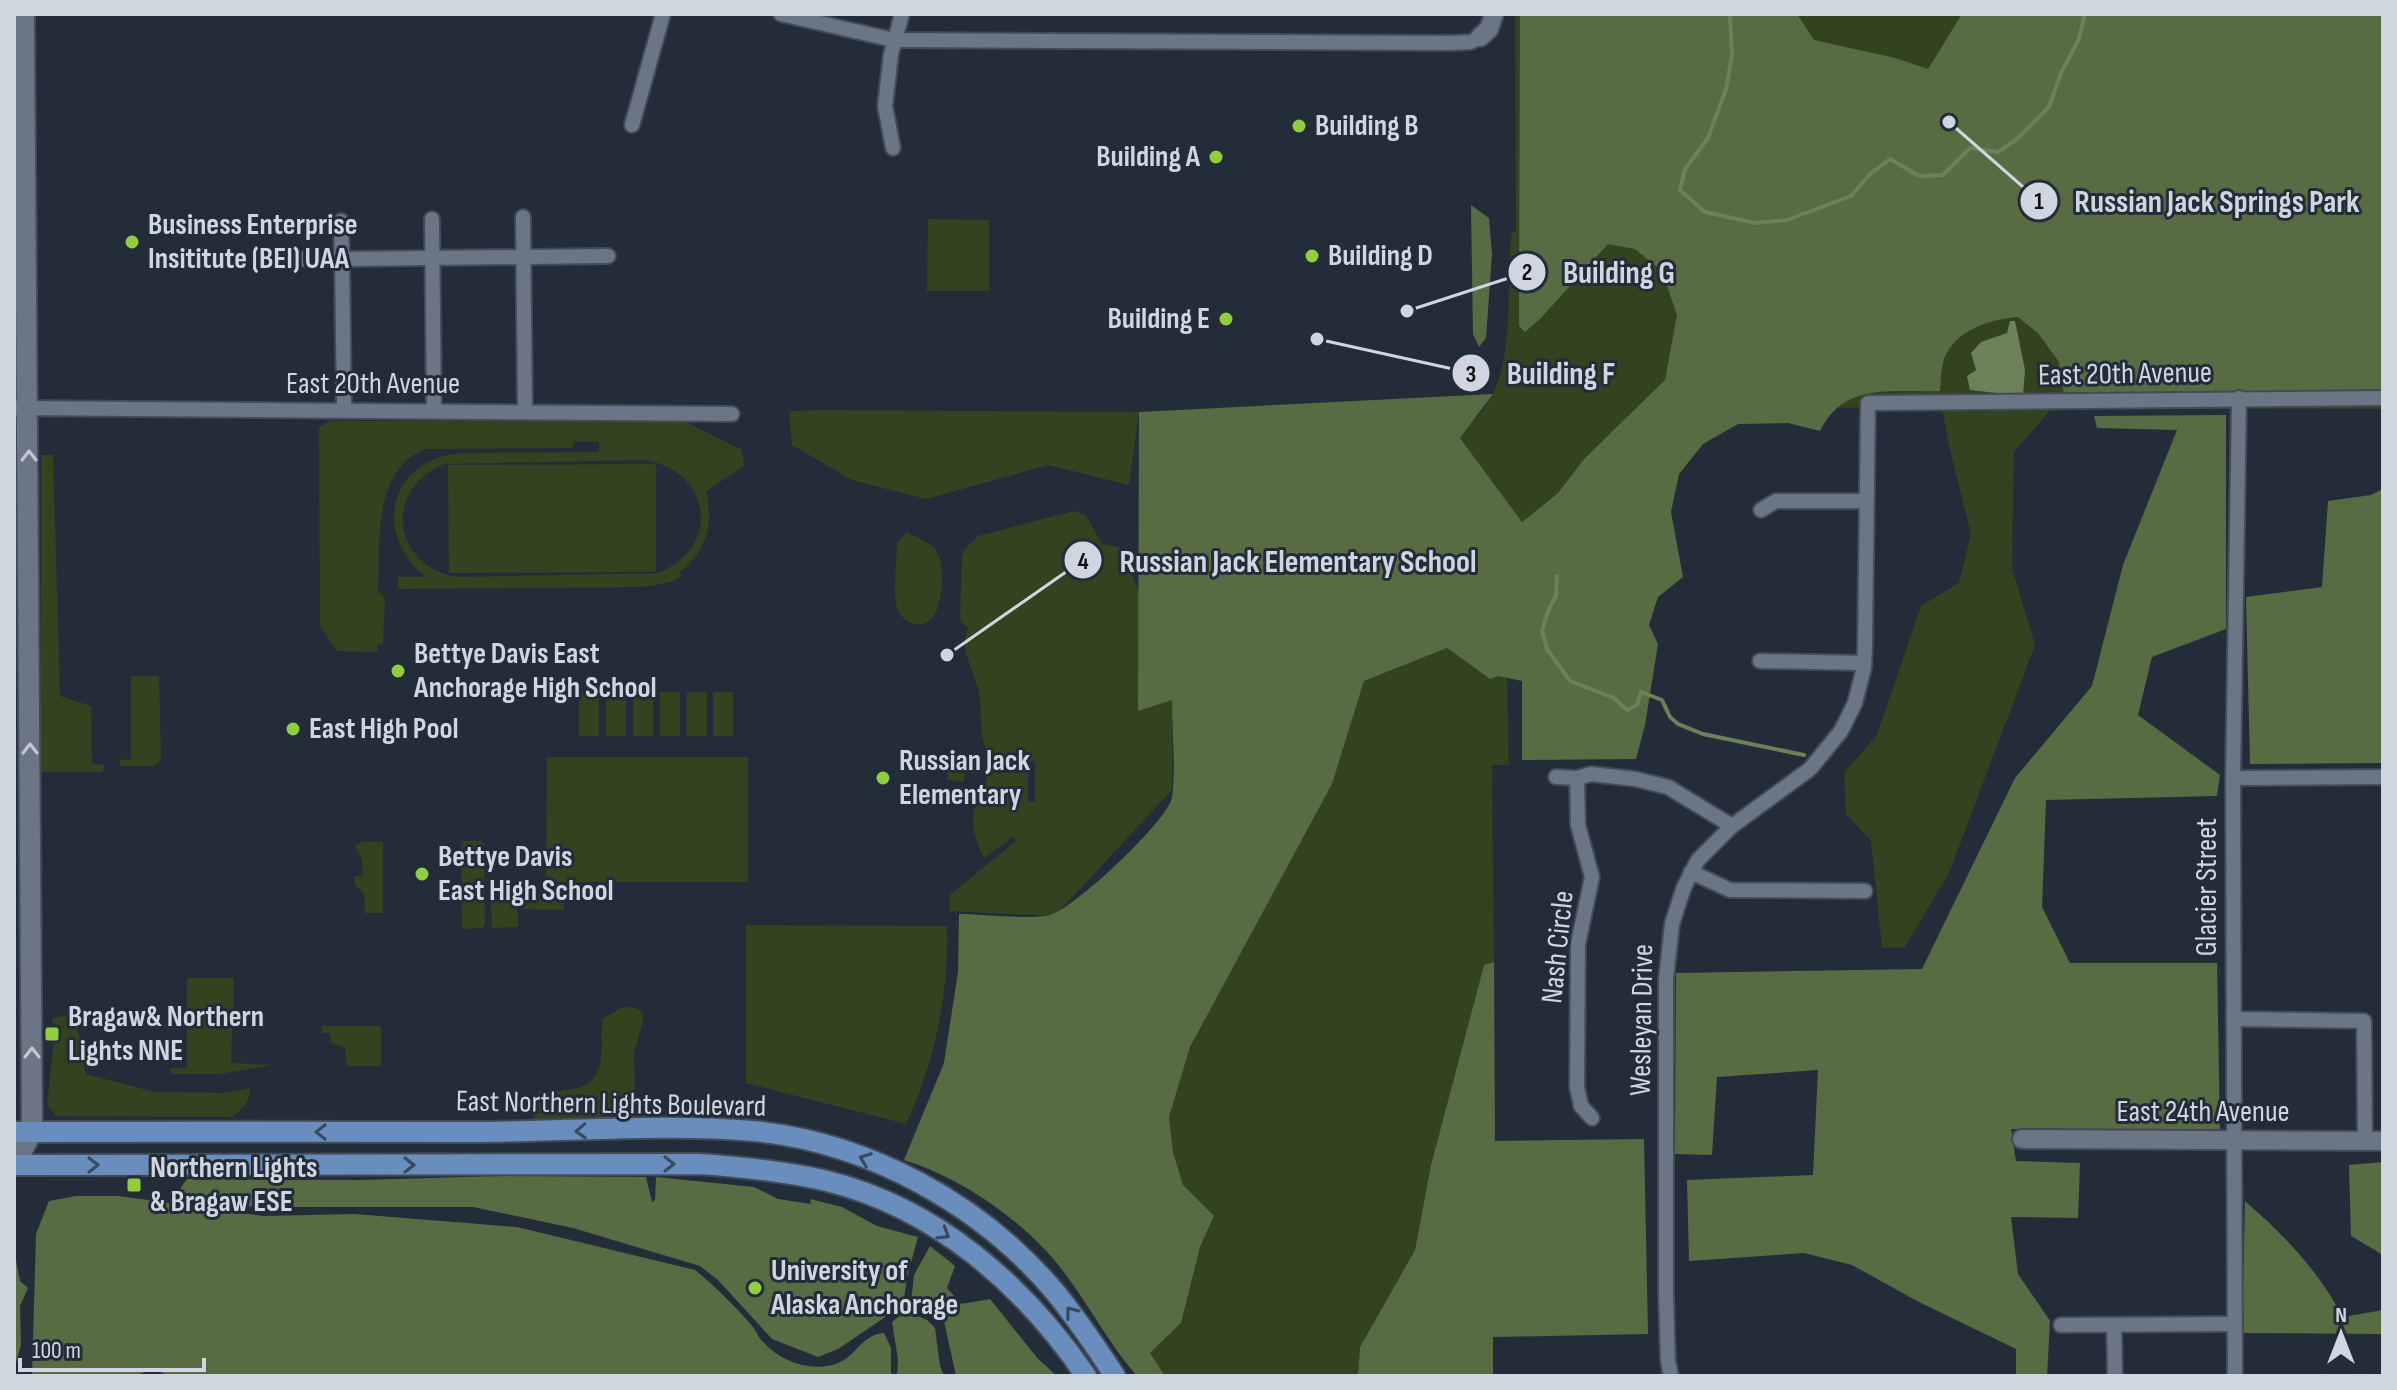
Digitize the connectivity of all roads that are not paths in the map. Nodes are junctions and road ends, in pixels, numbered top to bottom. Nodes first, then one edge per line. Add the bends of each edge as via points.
1 (24, 14) edge
2 (663, 14) edge
3 (781, 14) edge
4 (902, 14) edge
5 (1494, 14) edge
6 (1480, 37) joint
7 (894, 40) junction
8 (20, 112) edge
9 (632, 125) dead end
10 (893, 148) dead end
11 (523, 217) dead end
12 (432, 219) dead end
13 (341, 221) dead end
14 (608, 256) dead end
15 (524, 257) junction
16 (432, 258) junction
17 (302, 259) dead end
18 (342, 259) junction
19 (2239, 398) junction
20 (2383, 398) edge
21 (1868, 403) joint
22 (21, 408) edge
23 (344, 410) junction
24 (434, 410) junction
25 (525, 411) junction
26 (732, 414) dead end
27 (1865, 501) junction
28 (1761, 510) dead end
29 (1760, 661) dead end
30 (1864, 663) junction
31 (1556, 777) dead end
32 (2383, 777) edge
33 (1577, 778) junction
34 (2233, 778) junction
35 (1732, 826) junction
36 (1691, 872) junction
37 (1865, 891) dead end
38 (2234, 1019) junction
39 (1592, 1118) dead end
40 (23, 1132) edge
41 (2022, 1139) dead end
42 (2235, 1140) junction
43 (2374, 1141) edge
44 (14, 1165) edge
45 (2234, 1324) junction
46 (2061, 1325) dead end
47 (2114, 1325) junction
48 (1086, 1376) edge
49 (1115, 1376) edge
50 (1671, 1376) edge
51 (2115, 1376) edge
52 (2235, 1376) edge

1 - 8 main road
2 - 9 street
3 - 7 street
4 - 7 street
5 - 6 street
6 - 7 street via 1449,43
7 - 10 street via 885,106
8 - 22 main road
11 - 15 street
12 - 16 street
13 - 18 street
14 - 15 street
15 - 16 street
15 - 25 street
16 - 18 street
16 - 24 street
17 - 18 street
18 - 23 street
19 - 20 street, East 20th Avenue
19 - 21 street, East 20th Avenue
19 - 34 street, Glacier Street
21 - 27 street, Wesleyan Drive
22 - 23 street, East 20th Avenue
40 -> 22 main road
23 - 24 street, East 20th Avenue
24 - 25 street, East 20th Avenue
25 - 26 street, East 20th Avenue
27 - 28 street via 1776,501
27 - 30 street, Wesleyan Drive
29 - 30 street
30 - 35 street, Wesleyan Drive via 1855,703 1841,731 1810,769
31 - 33 street
32 - 34 street
33 - 35 street via 1591,774 1668,787
33 - 39 street, Nash Circle via 1578,825 1592,877 1578,944 1577,1087 1581,1106
34 - 38 street, Glacier Street
35 - 36 street, Wesleyan Drive
36 - 37 street via 1730,890
36 - 50 street, Wesleyan Drive via 1672,924 1666,979
38 - 42 street, Glacier Street
38 - 43 street via 2364,1021
40 - 44 main road
49 -> 40 main road, East Northern Lights Boulevard via 1054,1291 994,1231 908,1177 835,1147 796,1138 705,1129
41 - 42 street, East 24th Avenue
42 - 43 street, East 24th Avenue
42 - 45 street, Glacier Street
44 -> 48 main road, East Northern Lights Boulevard via 699,1164 789,1173 872,1196 943,1232 1031,1305
45 - 47 street
45 - 52 street, Glacier Street
46 - 47 street
47 - 51 street

